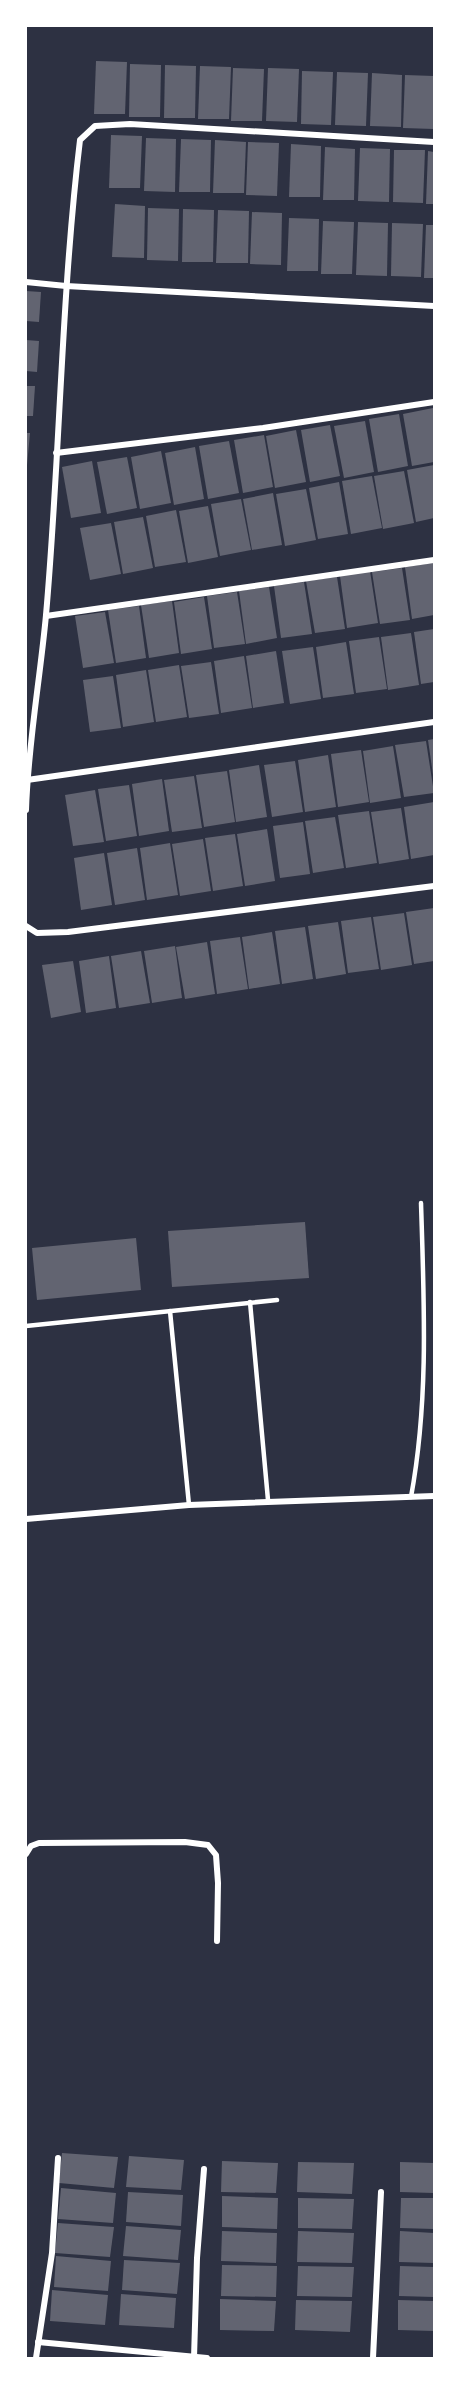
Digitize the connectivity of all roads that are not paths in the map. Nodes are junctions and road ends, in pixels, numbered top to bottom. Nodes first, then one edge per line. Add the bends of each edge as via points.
1 (435, 142) edge
2 (26, 282) edge
3 (66, 286) junction
4 (435, 306) edge
5 (435, 402) edge
6 (56, 453) junction
7 (435, 560) edge
8 (46, 616) junction
9 (435, 722) edge
10 (27, 760) edge
11 (27, 780) edge
12 (26, 810) edge
13 (435, 886) edge
14 (26, 926) edge
15 (421, 1203) dead end
16 (277, 1300) dead end
17 (250, 1302) junction
18 (170, 1311) junction
19 (26, 1326) edge
20 (435, 1496) edge
21 (411, 1497) junction
22 (268, 1500) junction
23 (189, 1504) junction
24 (26, 1519) edge
25 (26, 1854) edge
26 (217, 1941) dead end
27 (58, 2158) dead end
28 (204, 2169) dead end
29 (381, 2192) dead end
30 (38, 2342) junction
31 (36, 2358) edge
32 (194, 2358) edge
33 (207, 2358) edge
34 (373, 2358) edge

1 - 3 street via 130,123 95,126 80,140
2 - 3 street
3 - 4 street
3 - 6 street
5 - 6 street
6 - 8 street
7 - 8 street
8 - 10 street
9 - 11 street
10 - 11 street
11 - 12 street
13 - 14 street via 68,932 37,933
15 - 21 lane via 423,1356 419,1455
16 - 17 lane
17 - 18 lane
17 - 22 lane
18 - 19 lane
18 - 23 lane
20 - 21 street
21 - 22 street
22 - 23 street
23 - 24 street
25 - 26 street via 39,1843 208,1845 216,1855
27 - 30 street via 52,2253
28 - 32 street
29 - 34 street
30 - 31 street
30 - 32 street
32 - 33 street

